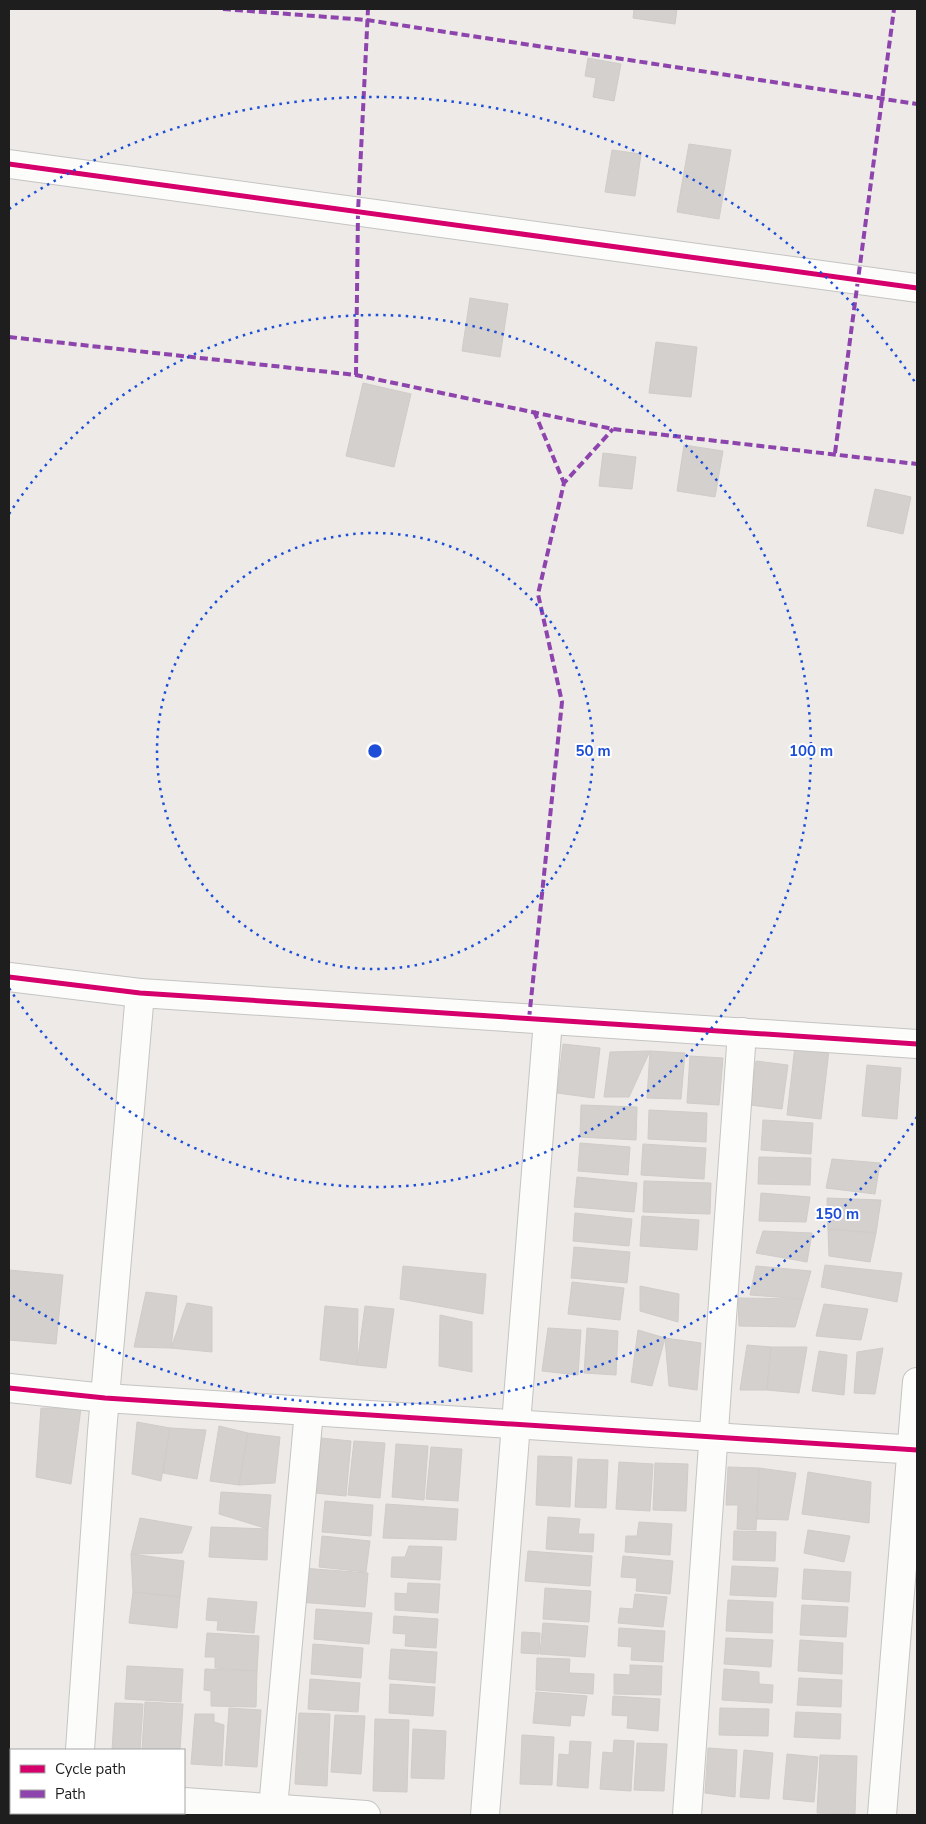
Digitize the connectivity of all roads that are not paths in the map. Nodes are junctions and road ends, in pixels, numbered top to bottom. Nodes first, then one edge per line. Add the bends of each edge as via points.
1 (9, 164) edge
2 (917, 288) edge
3 (9, 977) edge
4 (140, 993) junction
5 (548, 1020) junction
6 (742, 1032) junction
7 (917, 1044) edge
8 (917, 1382) edge
9 (9, 1388) edge
10 (106, 1398) junction
11 (309, 1411) junction
12 (515, 1424) junction
13 (713, 1437) junction
14 (915, 1450) edge
15 (80, 1749) edge
16 (185, 1802) edge
17 (273, 1808) junction
18 (366, 1815) edge
19 (485, 1815) edge
20 (687, 1815) edge
21 (882, 1815) edge

1 - 2 street
3 - 4 street
4 - 5 street
4 - 10 street
5 - 6 street
5 - 12 street
6 - 7 street
6 - 13 street
8 - 14 street
9 - 10 street
10 - 11 street
10 - 15 street
11 - 12 street
11 - 17 street
12 - 13 street
12 - 19 street
13 - 14 street
13 - 20 street
14 - 21 street
16 - 17 street
17 - 18 street

